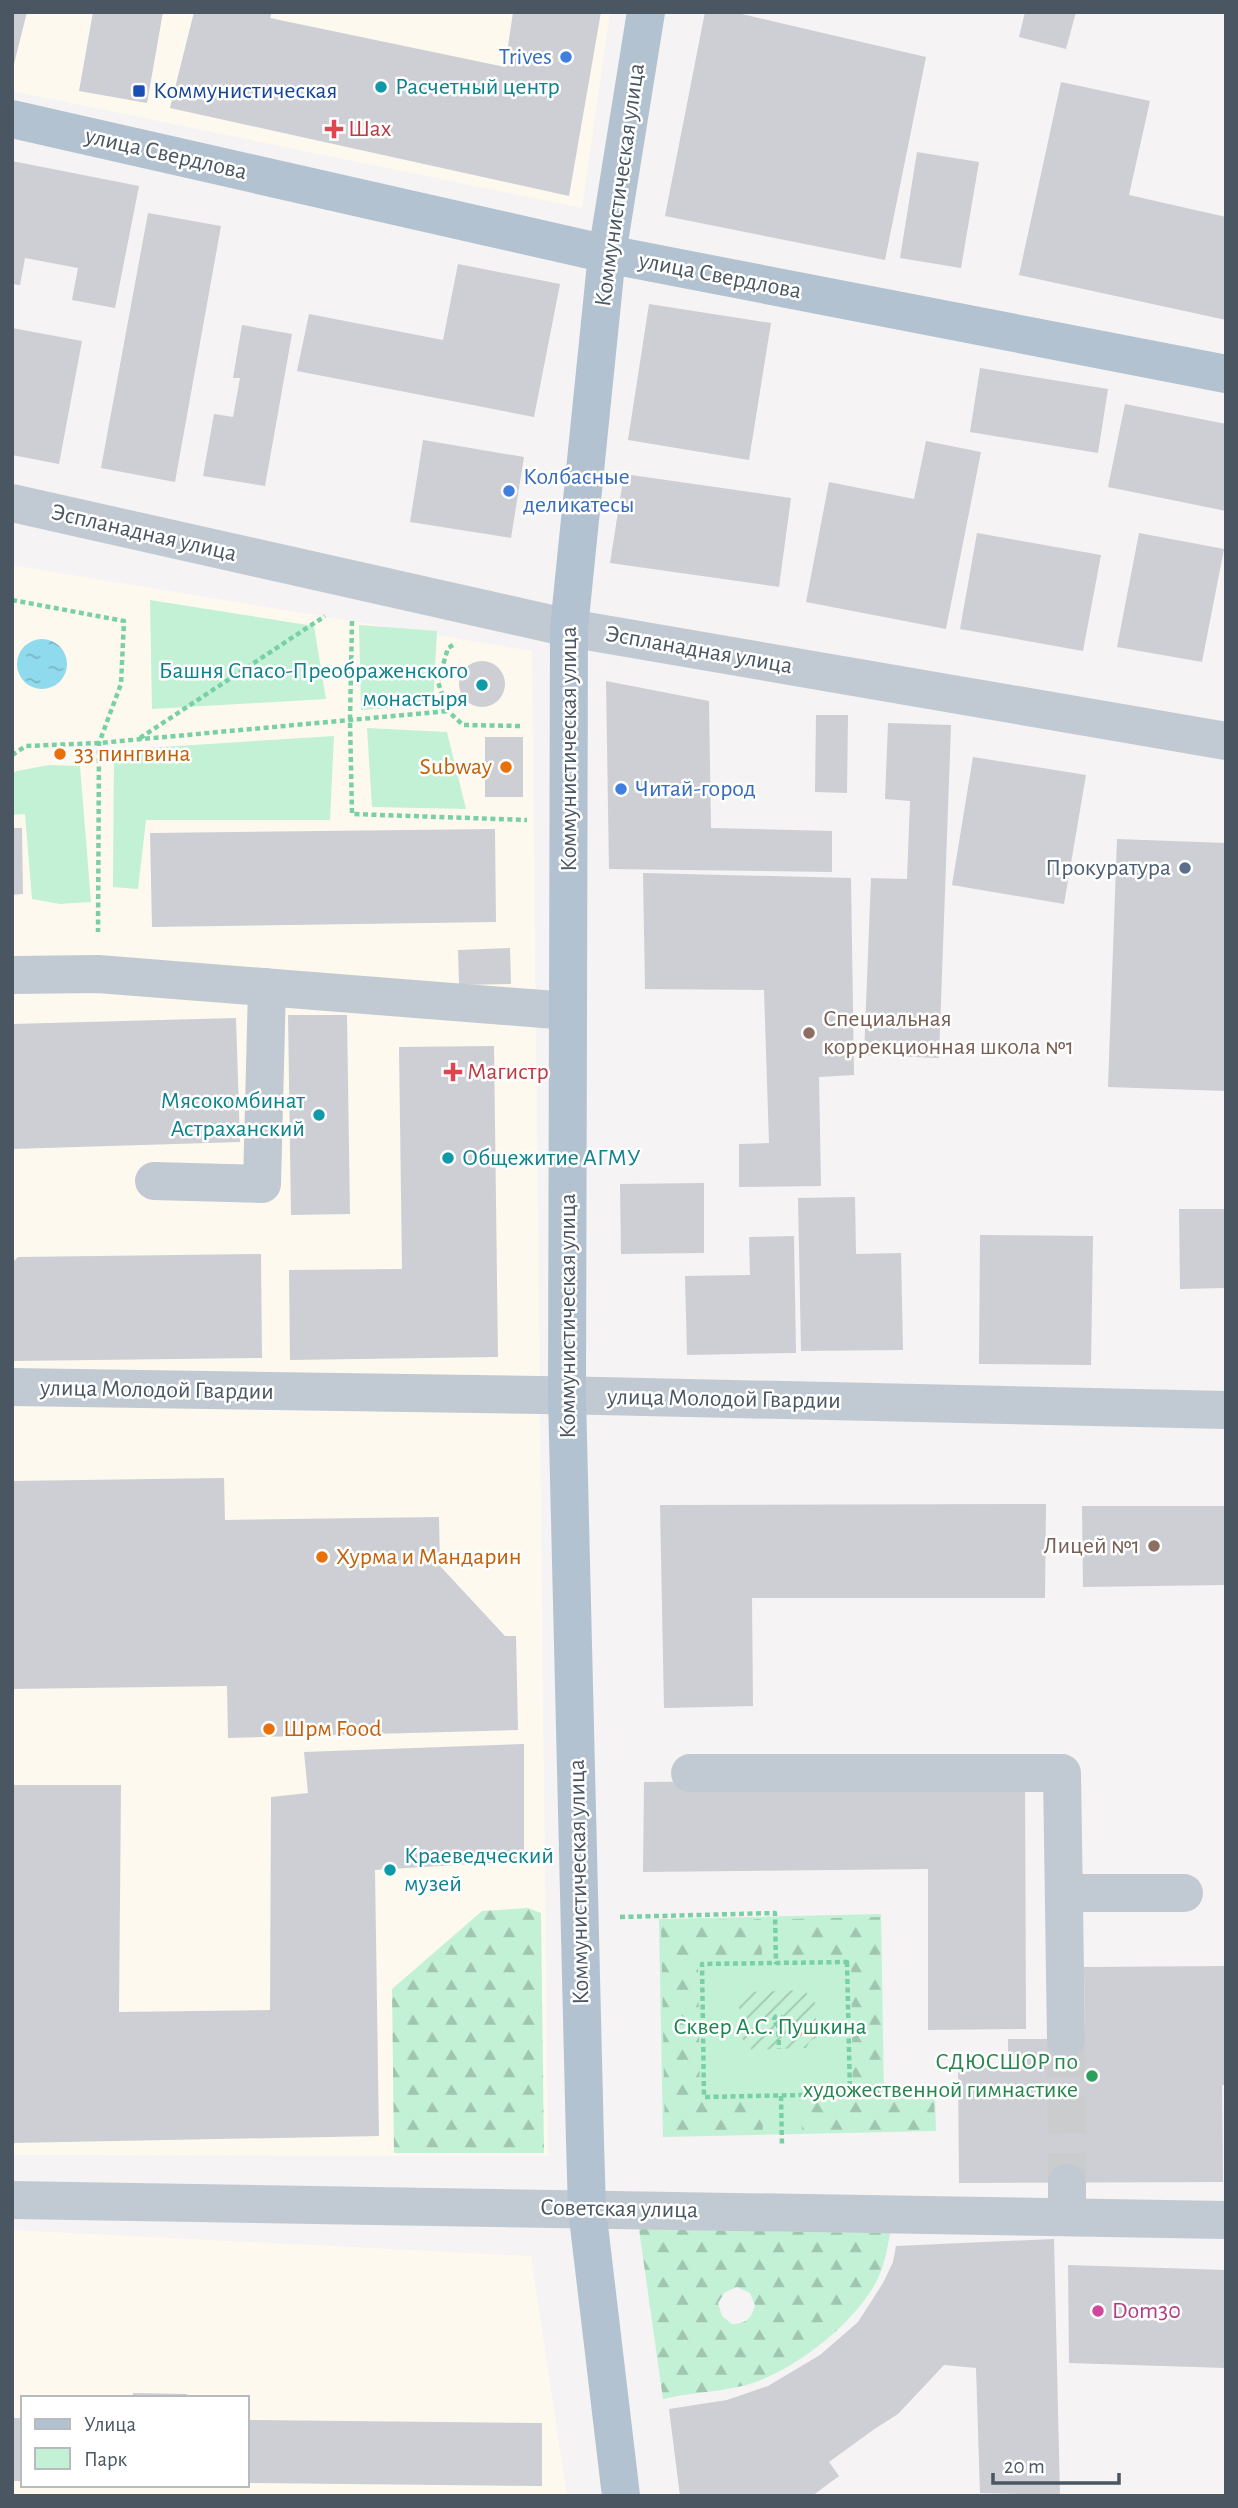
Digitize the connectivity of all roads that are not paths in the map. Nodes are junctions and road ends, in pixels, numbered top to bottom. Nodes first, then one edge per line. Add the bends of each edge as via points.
1 (646, 12) edge
2 (12, 119) edge
3 (607, 254) junction
4 (1226, 374) edge
5 (12, 503) edge
6 (569, 628) junction
7 (1226, 741) edge
8 (12, 975) edge
9 (267, 987) junction
10 (568, 1012) junction
11 (154, 1181) dead end
12 (12, 1387) edge
13 (567, 1396) junction
14 (1226, 1410) edge
15 (690, 1773) dead end
16 (1065, 1893) junction
17 (1184, 1893) dead end
18 (1066, 2039) tunnel mouth
19 (12, 2200) edge
20 (587, 2209) junction
21 (1226, 2220) edge
22 (621, 2496) edge

1 - 3 main road, Коммунистическая улица
2 - 3 main road, улица Свердлова
3 - 4 main road, улица Свердлова
3 - 6 main road, Коммунистическая улица
5 - 6 street, Эспланадная улица
6 - 7 street, Эспланадная улица
6 - 10 main road, Коммунистическая улица
8 - 9 street via 98,974
9 - 10 street
9 - 11 street via 262,1184
10 - 13 main road, Коммунистическая улица
12 - 13 street, улица Молодой Гвардии
13 - 14 street, улица Молодой Гвардии
13 - 20 main road, Коммунистическая улица
15 - 16 street via 1062,1773
16 - 17 street
16 - 18 street
19 - 20 street, Советская улица
20 - 21 street, Советская улица via 1067,2200
20 - 22 main road, Коммунистическая улица

